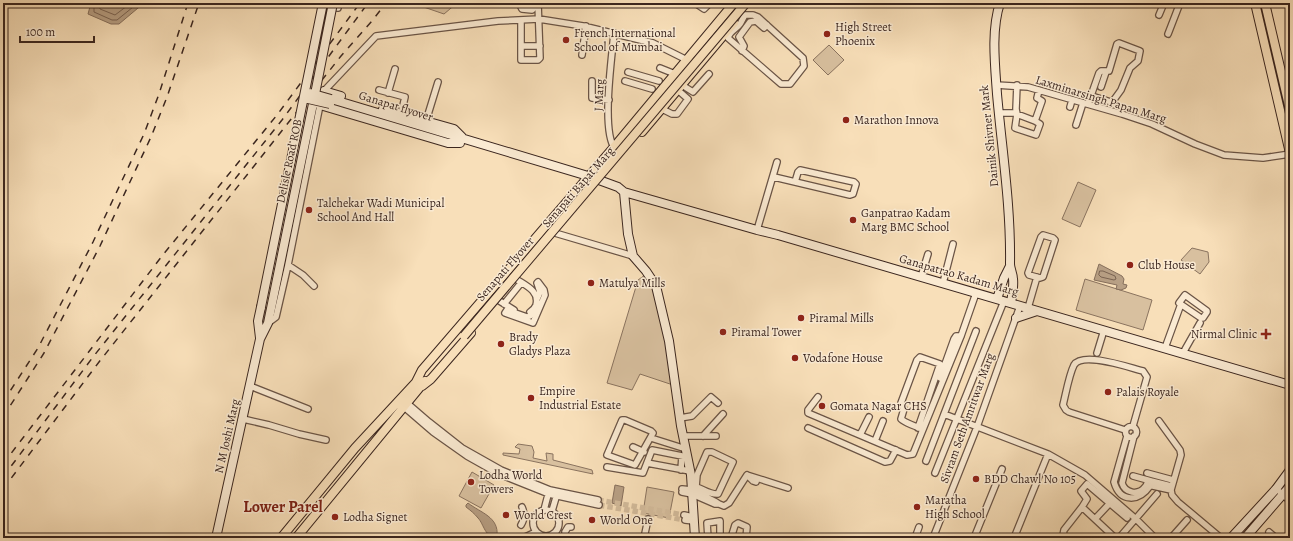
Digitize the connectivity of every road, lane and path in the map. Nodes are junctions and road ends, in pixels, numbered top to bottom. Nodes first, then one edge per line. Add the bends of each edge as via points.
1 (318, 3) edge
2 (521, 3) edge
3 (534, 3) edge
4 (538, 3) edge
5 (695, 3) edge
6 (710, 3) edge
7 (734, 3) edge
8 (741, 3) edge
9 (746, 3) edge
10 (751, 3) edge
11 (1000, 3) edge
12 (1164, 3) edge
13 (1180, 3) edge
14 (1255, 3) edge
15 (1265, 3) edge
16 (337, 5) edge
17 (1159, 15) dead end
18 (724, 16) junction
19 (539, 19) junction
20 (1269, 19) junction
21 (521, 20) junction
22 (1259, 20) junction
23 (738, 23) junction
24 (767, 25) junction
25 (584, 26) junction
26 (614, 33) junction
27 (1168, 34) dead end
28 (521, 46) junction
29 (540, 46) junction
30 (742, 51) junction
31 (582, 55) dead end
32 (688, 60) junction
33 (699, 66) junction
34 (660, 68) dead end
35 (395, 69) dead end
36 (628, 72) dead end
37 (1106, 72) junction
38 (675, 74) junction
39 (709, 74) dead end
40 (592, 81) dead end
41 (625, 81) dead end
42 (659, 81) dead end
43 (438, 82) dead end
44 (996, 85) junction
45 (1017, 85) junction
46 (1101, 87) dead end
47 (652, 89) dead end
48 (681, 89) junction
49 (378, 90) dead end
50 (1039, 90) junction
51 (324, 91) junction
52 (388, 93) junction
53 (304, 95) junction
54 (316, 100) junction
55 (609, 100) junction
56 (1072, 100) junction
57 (1091, 102) junction
58 (1070, 107) dead end
59 (662, 109) junction
60 (1290, 110) edge
61 (999, 113) junction
62 (401, 114) junction
63 (1017, 114) junction
64 (426, 121) junction
65 (1035, 121) junction
66 (1076, 125) dead end
67 (461, 140) junction
68 (614, 147) junction
69 (1290, 153) edge
70 (622, 155) junction
71 (778, 162) dead end
72 (774, 177) junction
73 (586, 178) junction
74 (795, 182) junction
75 (597, 183) junction
76 (623, 191) junction
77 (547, 226) junction
78 (757, 230) junction
79 (555, 233) junction
80 (953, 244) dead end
81 (928, 254) dead end
82 (633, 256) junction
83 (288, 266) junction
84 (1010, 266) junction
85 (922, 277) junction
86 (1037, 277) junction
87 (519, 281) junction
88 (942, 283) junction
89 (314, 286) dead end
90 (976, 293) junction
91 (537, 299) junction
92 (1004, 301) junction
93 (501, 302) junction
94 (1180, 304) junction
95 (1024, 307) junction
96 (533, 310) junction
97 (1037, 310) junction
98 (1016, 318) junction
99 (258, 322) junction
100 (1200, 323) dead end
101 (268, 324) junction
102 (976, 330) dead end
103 (1104, 330) junction
104 (462, 334) junction
105 (961, 336) junction
106 (260, 339) junction
107 (1165, 348) junction
108 (1098, 353) dead end
109 (1183, 353) junction
110 (419, 384) junction
111 (1290, 385) edge
112 (250, 386) junction
113 (818, 397) dead end
114 (718, 403) dead end
115 (406, 405) junction
116 (308, 409) dead end
117 (723, 414) dead end
118 (944, 414) junction
119 (690, 417) junction
120 (868, 417) dead end
121 (243, 418) junction
122 (680, 418) junction
123 (957, 419) junction
124 (883, 421) dead end
125 (1159, 421) dead end
126 (691, 424) dead end
127 (1133, 426) junction
128 (977, 427) junction
129 (808, 428) dead end
130 (918, 428) junction
131 (1125, 430) junction
132 (860, 435) junction
133 (684, 436) junction
134 (703, 436) junction
135 (716, 436) dead end
136 (1128, 436) junction
137 (1134, 436) junction
138 (651, 438) junction
139 (326, 440) dead end
140 (875, 441) junction
141 (633, 447) dead end
142 (896, 450) junction
143 (644, 452) junction
144 (358, 454) junction
145 (685, 454) junction
146 (1048, 454) junction
147 (926, 461) dead end
148 (647, 463) junction
149 (607, 468) dead end
150 (1002, 469) dead end
151 (681, 470) junction
152 (1290, 470) edge
153 (935, 473) dead end
154 (1147, 473) dead end
155 (693, 474) junction
156 (747, 475) junction
157 (1133, 476) dead end
158 (1151, 481) junction
159 (756, 482) dead end
160 (1172, 485) junction
161 (1290, 486) edge
162 (788, 488) dead end
163 (693, 489) junction
164 (1276, 489) junction
165 (682, 490) dead end
166 (549, 492) junction
167 (557, 494) junction
168 (1157, 494) dead end
169 (1283, 495) junction
170 (1290, 501) edge
171 (598, 502) tunnel mouth
172 (1110, 503) junction
173 (522, 507) dead end
174 (1082, 507) junction
175 (544, 510) junction
176 (552, 511) junction
177 (684, 517) tunnel mouth
178 (525, 518) junction
179 (1127, 518) dead end
180 (648, 519) dead end
181 (693, 519) junction
182 (1095, 519) junction
183 (1136, 519) junction
184 (533, 520) junction
185 (1187, 520) dead end
186 (520, 525) dead end
187 (571, 527) dead end
188 (919, 527) dead end
189 (558, 529) junction
190 (1269, 532) dead end
191 (539, 535) edge
192 (566, 535) edge
193 (553, 536) edge
194 (298, 537) edge
195 (1116, 537) edge
196 (216, 538) edge
197 (281, 538) edge
198 (286, 538) edge
199 (523, 538) edge
200 (644, 538) edge
201 (695, 538) edge
202 (708, 538) edge
203 (720, 538) edge
204 (731, 538) edge
205 (746, 538) edge
206 (915, 538) edge
207 (933, 538) edge
208 (974, 538) edge
209 (1014, 538) edge
210 (1067, 538) edge
211 (1155, 538) edge
212 (1171, 538) edge
213 (1221, 538) edge
214 (1231, 538) edge
215 (1245, 538) edge
216 (1276, 538) edge

1 - 16 street
1 - 53 main road, Delisle Road ROB, bridge
2 - 3 street via 522,9 532,10
4 - 19 street
5 - 6 street via 704,9
7 - 18 main road, Senapati Bapat Marg
8 - 104 main road, Senapati Flyover, bridge
9 - 104 main road, Senapati Flyover, bridge
10 - 23 main road, Senapati Bapat Marg
11 - 44 main road, Dainik Shivner Mark via 995,19
12 - 17 street
13 - 27 street
14 - 22 main road
15 - 20 main road
16 - 54 main road, Delisle Road ROB, bridge
18 - 23 street
18 - 32 main road, Senapati Bapat Marg
19 - 21 street
19 - 25 street
19 - 29 street
20 - 22 main road
20 - 60 main road
21 - 28 street
21 - 51 street via 376,36
22 - 69 main road
23 - 24 street via 745,15 753,15
23 - 30 street via 727,37
23 - 33 main road, Senapati Bapat Marg
24 - 30 street via 764,28 756,21 750,22 739,37 744,46
24 - 30 street via 803,58 804,66 790,84 781,84
25 - 26 street
25 - 31 street
26 - 32 street via 653,43
26 - 55 street, J Marg
28 - 29 street
28 - 29 street via 522,60 539,60
32 - 33 street
32 - 38 main road, Senapati Bapat Marg
33 - 48 main road, Senapati Bapat Marg
34 - 38 street
35 - 52 street
36 - 42 street
37 - 46 street
37 - 57 street via 1099,73
37 - 57 street via 1109,71 1118,44 1141,52 1113,101
38 - 68 main road, Senapati Bapat Marg
39 - 48 street via 693,92
40 - 55 street via 592,98
41 - 47 street
43 - 64 street
44 - 45 street, Laxminarsingh Papan Marg
44 - 61 main road, Dainik Shivner Mark
45 - 50 street, Laxminarsingh Papan Marg
45 - 63 street
48 - 59 main road, Senapati Bapat Marg
48 - 59 street via 688,99 677,114
49 - 52 street
50 - 56 street, Laxminarsingh Papan Marg
50 - 65 street via 1037,98 1042,100
51 - 54 main road
51 - 62 main road
52 - 62 street via 405,98
53 - 54 main road, bridge
53 - 99 main road, Delisle Road ROB, bridge
54 - 67 main road, Ganapat flyover, bridge via 330,101
54 - 67 main road via 448,143
54 - 83 street
54 - 101 main road, Delisle Road ROB
55 - 68 street, J Marg via 608,130
56 - 57 street, Laxminarsingh Papan Marg
56 - 58 street
57 - 66 street
57 - 69 street, Laxminarsingh Papan Marg via 1152,124 1224,155 1264,158
59 - 70 main road, Senapati Bapat Marg
61 - 63 street
61 - 84 main road, Dainik Shivner Mark via 1009,214
62 - 64 main road
63 - 65 street
63 - 65 street via 1017,130 1036,135 1040,124
64 - 67 main road via 454,129
67 - 73 main road, Ganapatrao Kadam Marg
68 - 70 street, J Marg
68 - 73 main road, Senapati Bapat Marg
70 - 75 main road, Senapati Bapat Marg
71 - 72 street
72 - 74 street
72 - 78 street
73 - 75 main road, Ganapatrao Kadam Marg
73 - 77 main road, Senapati Bapat Marg
74 - 74 street via 850,195 854,194 856,184 800,170
75 - 76 main road, Ganapatrao Kadam Marg
75 - 79 main road, Senapati Bapat Marg
76 - 78 main road, Ganapatrao Kadam Marg
76 - 82 main road
77 - 79 street
77 - 110 main road, Senapati Bapat Marg via 422,370
78 - 85 main road, Ganapatrao Kadam Marg
79 - 82 street
79 - 87 main road, Senapati Bapat Marg
80 - 88 street
81 - 85 street
82 - 122 main road via 653,280 658,292 669,341
83 - 89 street
83 - 101 street via 276,318
84 - 92 main road via 1004,278
84 - 92 main road via 1014,280
85 - 88 main road, Ganapatrao Kadam Marg
86 - 86 street via 1043,277 1055,240 1045,235 1041,237 1028,273
86 - 95 street, Sivram Seth Amritwar Marg
87 - 91 street via 535,293
87 - 93 main road, Senapati Bapat Marg
88 - 90 main road, Ganapatrao Kadam Marg
90 - 92 main road, Ganapatrao Kadam Marg
90 - 105 street
91 - 96 street
91 - 96 street via 540,292 538,282 545,295 533,323 505,312 507,310 529,317
92 - 95 main road, Ganapatrao Kadam Marg
92 - 123 street
93 - 96 street via 520,312
93 - 110 main road, Senapati Bapat Marg via 432,379
94 - 94 street via 1185,295 1207,312 1202,318
94 - 107 street
95 - 97 main road, Ganapatrao Kadam Marg
95 - 98 street, Sivram Seth Amritwar Marg
97 - 98 main road
97 - 103 main road, Ganapatrao Kadam Marg
98 - 128 street, Sivram Seth Amritwar Marg
99 - 101 main road
99 - 106 main road, Delisle Road ROB
100 - 109 street
101 - 106 main road, Delisle Road ROB
102 - 118 street
103 - 107 main road, Ganapatrao Kadam Marg
103 - 108 street
104 - 110 main road, Senapati Flyover
105 - 130 street via 954,339 923,428
105 - 142 street via 913,454 907,455
106 - 112 main road, N M Joshi Marg
107 - 109 main road, Ganapatrao Kadam Marg
109 - 111 main road, Ganapatrao Kadam Marg
110 - 115 main road
110 - 144 main road
112 - 116 street
112 - 121 main road, N M Joshi Marg
113 - 132 street via 808,413
114 - 119 street via 711,397
115 - 144 main road via 371,446
115 - 166 street via 461,449 499,474
117 - 134 street
118 - 123 street
118 - 147 street
119 - 122 street
119 - 126 street
120 - 132 street
121 - 139 street
121 - 196 main road, N M Joshi Marg
122 - 133 main road
123 - 128 street
123 - 153 street
124 - 140 street
125 - 160 street via 1180,450 1181,455
127 - 131 street
127 - 131 street via 1146,374 1143,371 1093,359 1077,362 1072,370 1063,405 1066,410
127 - 137 street via 1136,431
128 - 146 street
128 - 207 street, Sivram Seth Amritwar Marg
129 - 142 street via 885,462 890,461
130 - 130 street via 902,421 904,409 901,405 917,360 922,357 940,364
131 - 136 street
132 - 140 street
133 - 134 street
133 - 145 main road
134 - 135 street
136 - 137 street
136 - 160 street via 1114,482 1116,490 1133,498 1140,497 1150,486
137 - 158 street via 1122,484 1127,491 1136,492
138 - 143 street
138 - 143 street via 651,431 622,420 608,455 635,465
138 - 145 street
140 - 142 street
141 - 143 street
144 - 194 main road via 352,472
144 - 197 main road
144 - 198 main road
145 - 148 street via 652,450
145 - 151 street
145 - 155 main road
146 - 183 street via 1085,475
146 - 209 street
148 - 149 street via 642,474
148 - 151 street
150 - 208 street
151 - 155 street
152 - 164 main road
154 - 160 street
155 - 163 main road
155 - 163 street via 707,452 733,462 718,494
156 - 159 street
156 - 162 street
156 - 163 street via 729,503 724,506
157 - 158 street
158 - 160 street
160 - 213 street via 1172,495 1178,502
161 - 169 main road
163 - 165 street
163 - 181 main road
164 - 169 street
164 - 214 main road
166 - 167 street
166 - 175 street
167 - 171 street
167 - 176 street
168 - 183 street
169 - 170 street
169 - 215 main road
172 - 174 street via 1086,484 1080,491 1087,499
172 - 179 street
172 - 182 street
173 - 178 street
174 - 182 street
174 - 210 street via 1064,530 1063,535
175 - 176 street
175 - 184 street via 537,513
176 - 189 street via 559,518
177 - 181 street
178 - 184 street
178 - 186 street
180 - 200 street
181 - 201 main road
182 - 195 street
183 - 195 street
183 - 211 street
184 - 191 street
185 - 212 street
187 - 192 street via 568,527
188 - 206 street
189 - 192 street
189 - 193 street
190 - 216 street
191 - 193 street
191 - 199 street
202 - 203 street via 707,523 720,521
204 - 205 street via 738,523 747,527

